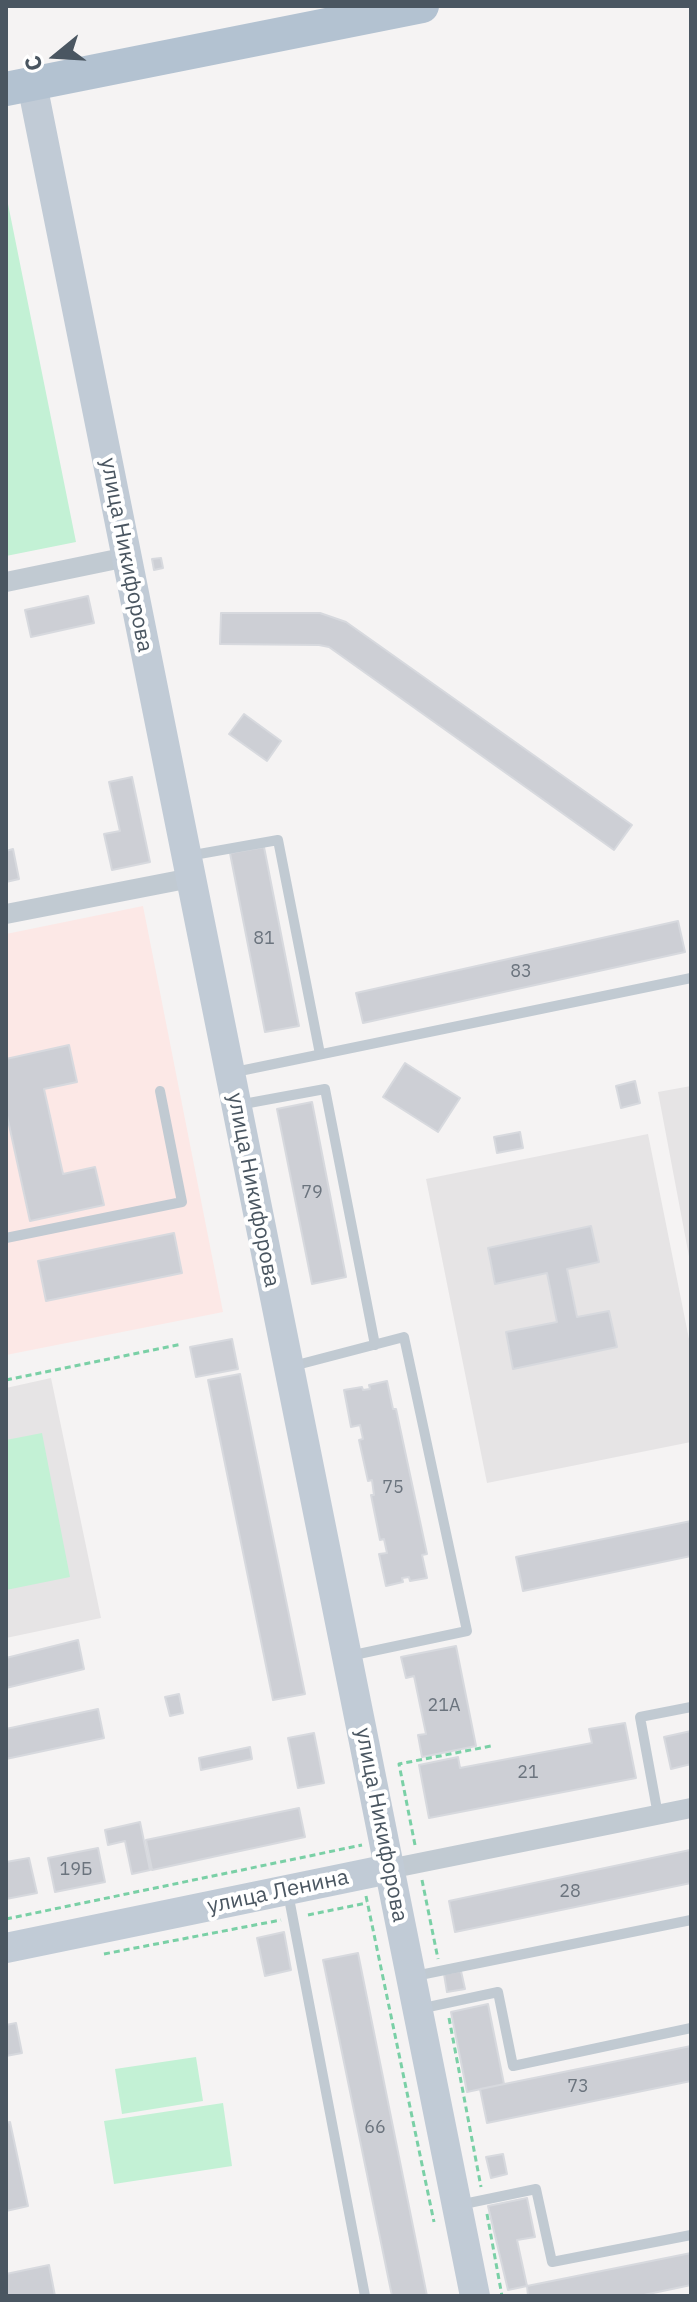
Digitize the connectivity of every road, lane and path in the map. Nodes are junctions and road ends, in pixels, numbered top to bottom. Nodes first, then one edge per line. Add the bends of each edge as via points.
1 (422, 6) edge
2 (19, 87) edge
3 (127, 557) junction
4 (6, 582) edge
5 (189, 867) junction
6 (6, 914) edge
7 (691, 978) edge
8 (320, 1054) junction
9 (230, 1073) junction
10 (160, 1091) dead end
11 (236, 1106) junction
12 (6, 1238) edge
13 (182, 1344) dead end
14 (375, 1345) junction
15 (289, 1367) junction
16 (6, 1380) edge
17 (347, 1657) junction
18 (691, 1707) edge
19 (491, 1746) dead end
20 (399, 1764) dead end
21 (691, 1808) edge
22 (658, 1815) junction
23 (376, 1872) junction
24 (290, 1904) junction
25 (6, 1919) edge
26 (691, 1920) edge
27 (6, 1948) edge
28 (97, 1956) dead end
29 (411, 1977) junction
30 (432, 2006) junction
31 (691, 2028) edge
32 (470, 2203) junction
33 (691, 2235) edge
34 (436, 2236) dead end
35 (365, 2296) edge
36 (475, 2296) edge
37 (502, 2296) edge

1 - 2 main road
2 - 3 main road, улица Никифорова
3 - 4 street
3 - 5 main road, улица Никифорова
5 - 6 street
5 - 8 lane via 278,840
5 - 9 main road, улица Никифорова
7 - 8 lane
8 - 9 lane
9 - 11 main road, улица Никифорова
10 - 12 lane via 182,1202
11 - 14 lane via 325,1089
11 - 15 main road, улица Никифорова
13 - 16 path
14 - 15 lane
14 - 17 lane via 404,1337 467,1631
15 - 17 main road, улица Никифорова
17 - 23 main road, улица Никифорова
18 - 22 lane via 640,1717
19 - 20 path
21 - 22 street, улица Ленина
22 - 23 street, улица Ленина
23 - 24 main road, улица Ленина
23 - 24 path
23 - 25 path
23 - 29 main road, улица Никифорова
23 - 34 path
24 - 27 main road, улица Ленина
24 - 28 path
24 - 35 lane
26 - 29 lane
29 - 30 main road, улица Никифорова
30 - 31 lane via 498,1992 513,2066
30 - 32 main road, улица Никифорова
30 - 32 path
32 - 33 lane via 536,2189 552,2262
32 - 36 main road, улица Никифорова
32 - 37 path

